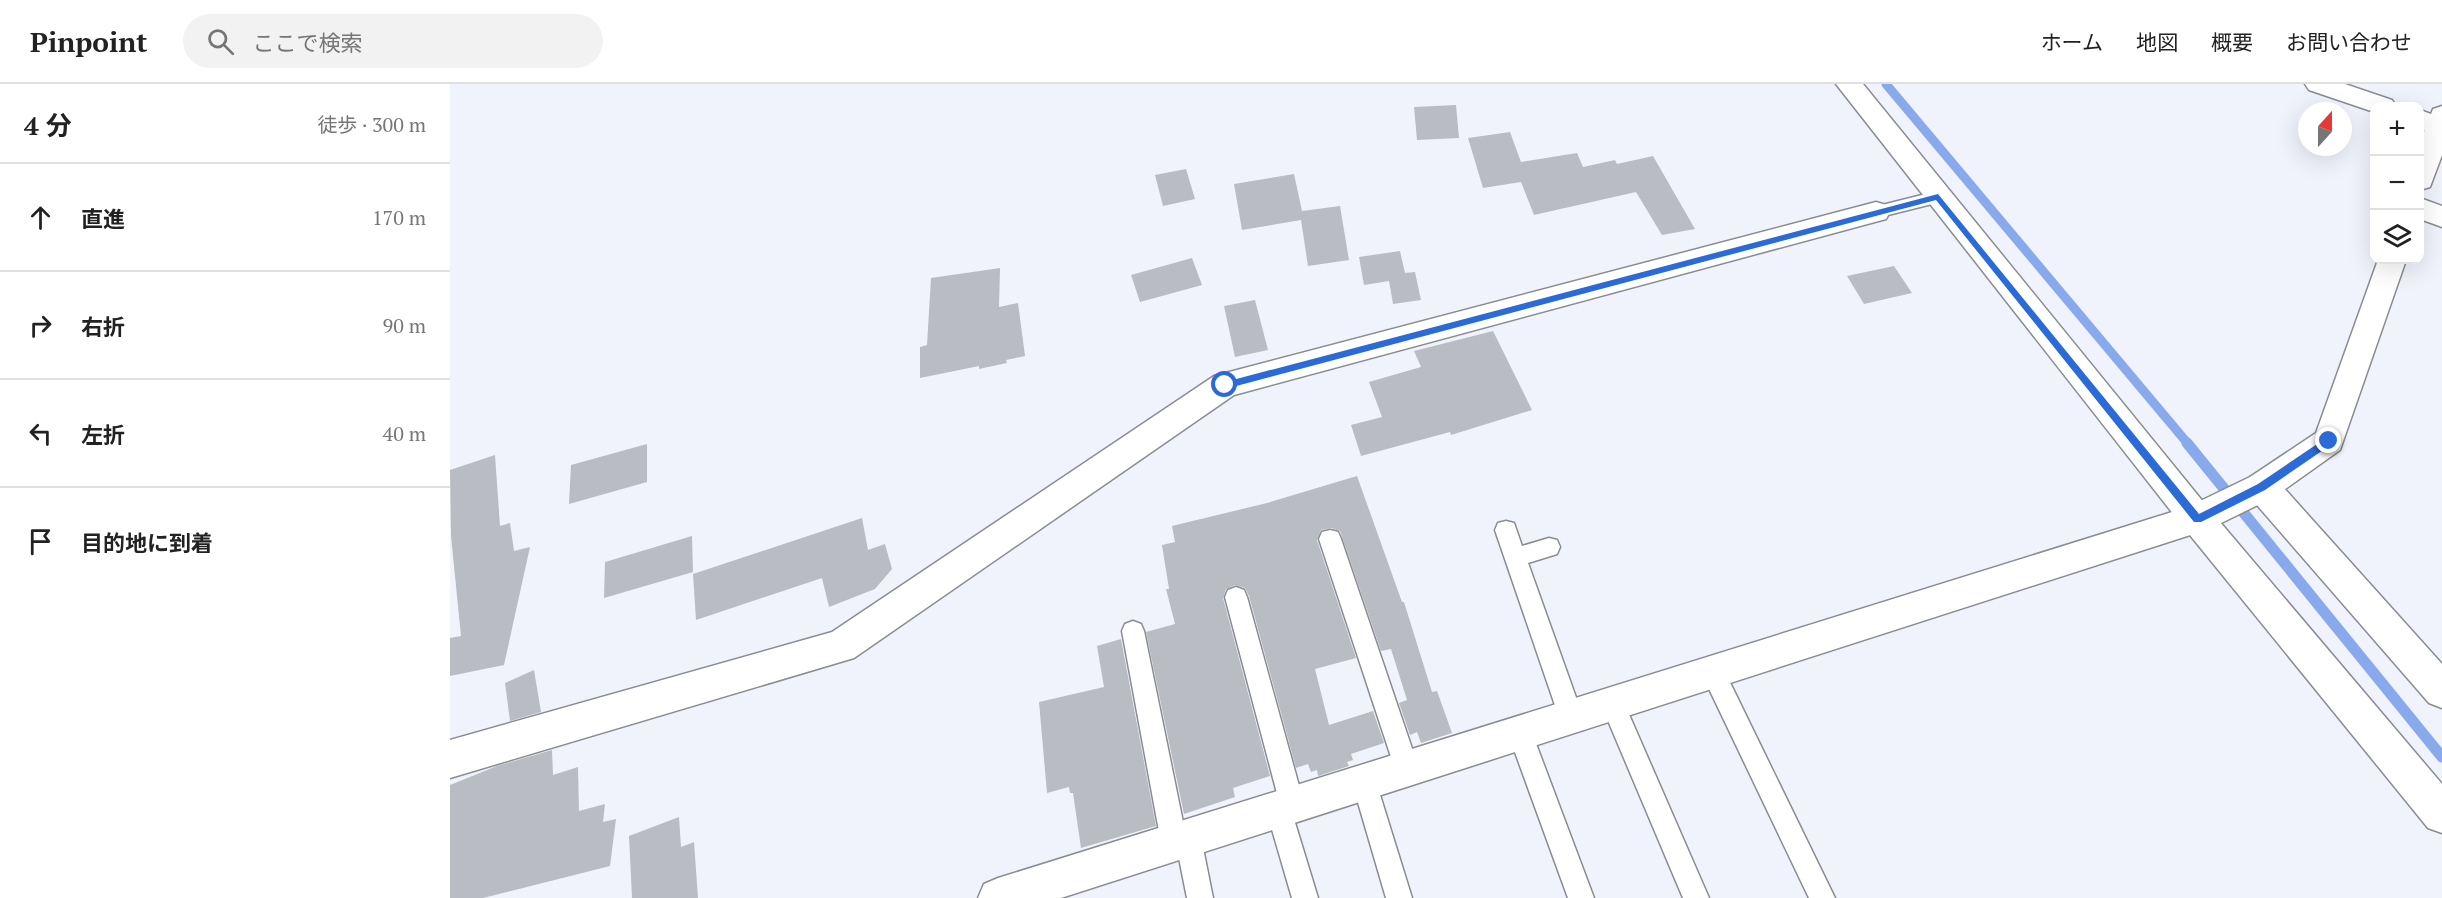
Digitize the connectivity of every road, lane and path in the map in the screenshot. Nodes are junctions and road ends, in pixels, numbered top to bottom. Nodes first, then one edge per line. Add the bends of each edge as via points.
1 (1849, 84) edge
2 (2318, 84) edge
3 (2371, 102) edge
4 (2433, 120) edge
5 (2424, 162) edge
6 (1938, 197) junction
7 (2424, 210) edge
8 (1876, 212) joint
9 (2442, 217) edge
10 (2391, 264) edge
11 (2262, 487) junction
12 (2197, 519) junction
13 (1506, 530) dead end
14 (1329, 539) dead end
15 (1549, 547) dead end
16 (1515, 558) junction
17 (1236, 597) dead end
18 (1133, 631) dead end
19 (1713, 672) junction
20 (2442, 692) edge
21 (1613, 704) junction
22 (1571, 717) junction
23 (1520, 733) junction
24 (450, 759) edge
25 (1407, 769) junction
26 (1364, 782) junction
27 (1285, 807) junction
28 (2442, 814) edge
29 (1181, 840) junction
30 (1074, 886) edge
31 (998, 898) edge
32 (1200, 898) edge
33 (1305, 898) edge
34 (1400, 898) edge
35 (1581, 898) edge
36 (1696, 898) edge
37 (1822, 898) edge

1 - 6 street
2 - 3 street
4 - 5 street
6 - 8 lane
6 - 12 street
7 - 9 street
8 - 24 street via 1225,385 841,646
10 - 11 street via 2329,441
11 - 12 street
11 - 20 street
12 - 19 street
12 - 28 street
13 - 16 lane
14 - 25 lane
15 - 16 lane
16 - 22 lane
17 - 27 lane
18 - 29 lane
19 - 21 street
19 - 37 lane
21 - 22 street
21 - 36 lane
22 - 23 street
23 - 25 street
23 - 35 lane
25 - 26 street
26 - 27 street
26 - 34 lane
27 - 29 street
27 - 33 lane
29 - 30 street
29 - 32 lane
30 - 31 street

